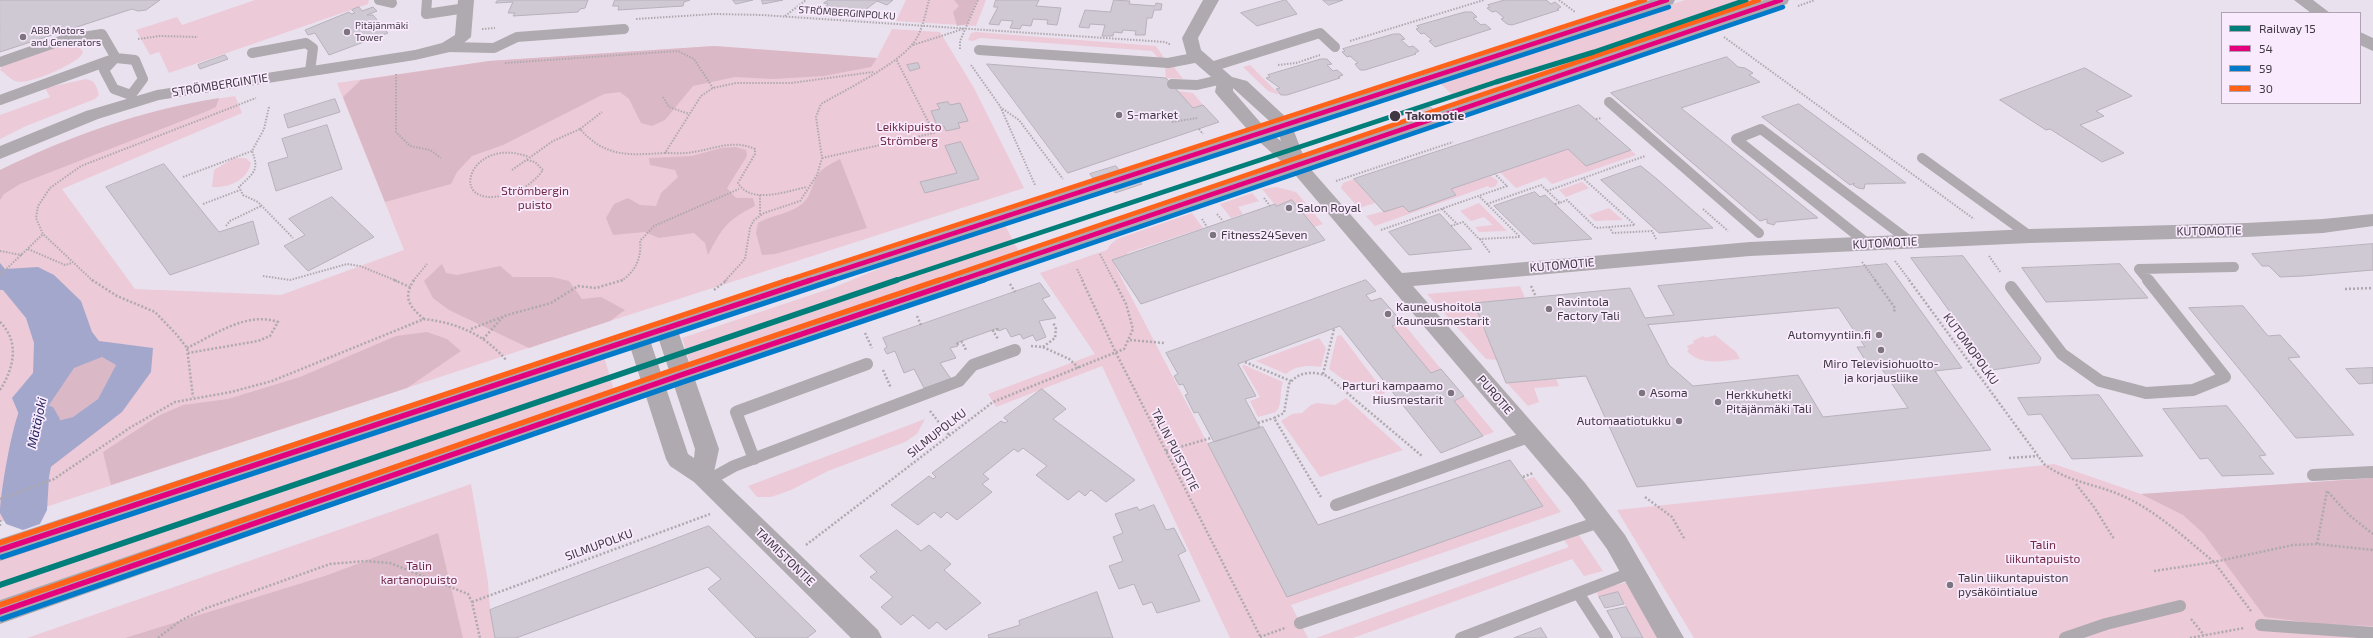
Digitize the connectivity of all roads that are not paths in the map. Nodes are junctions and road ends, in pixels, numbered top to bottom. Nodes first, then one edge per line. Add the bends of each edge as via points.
1 (379, 0) edge
2 (427, 0) edge
3 (1211, 0) edge
4 (1667, 0) edge
5 (1781, 0) edge
6 (2302, 0) edge
7 (392, 3) dead end
8 (466, 4) edge
9 (2320, 12) edge
10 (624, 29) dead end
11 (2361, 38) edge
12 (1334, 46) road end
13 (2373, 46) edge
14 (448, 47) junction
15 (979, 50) dead end
16 (252, 52) dead end
17 (116, 58) junction
18 (0, 62) edge
19 (1205, 62) junction
20 (310, 71) junction
21 (1224, 80) junction
22 (1172, 84) dead end
23 (2, 97) edge
24 (132, 98) junction
25 (1609, 102) dead end
26 (1284, 125) junction
27 (1260, 133) junction
28 (0, 153) edge
29 (1922, 158) dead end
30 (1298, 166) junction
31 (2373, 220) edge
32 (1759, 233) dead end
33 (2030, 236) junction
34 (1911, 242) junction
35 (1870, 249) junction
36 (2234, 267) dead end
37 (1398, 281) junction
38 (2011, 287) dead end
39 (666, 328) junction
40 (638, 337) junction
41 (1015, 350) road end
42 (867, 364) dead end
43 (681, 375) junction
44 (653, 385) junction
45 (1531, 436) junction
46 (754, 459) junction
47 (2373, 472) edge
48 (2313, 475) road end
49 (705, 478) junction
50 (1336, 505) road end
51 (1602, 521) junction
52 (0, 550) edge
53 (1633, 572) junction
54 (1578, 593) junction
55 (2180, 606) dead end
56 (0, 612) edge
57 (1300, 623) road end
58 (2261, 625) road end
59 (2373, 633) edge
60 (869, 638) edge
61 (1461, 638) edge
62 (1607, 638) edge
63 (1671, 638) edge
64 (2065, 638) edge

1 - 7 lane
2 - 8 lane via 426,14
3 - 19 street via 1190,38 1193,52
4 - 26 main road
5 - 30 main road
6 - 9 street
8 - 14 street via 463,37
10 - 14 lane via 517,37 494,48
11 - 13 street
12 - 19 lane via 1320,33
14 - 20 street, STRÖMBERGINTIE via 416,55
15 - 19 lane via 1168,64
16 - 20 lane via 306,43 313,48
17 - 18 lane via 102,34 88,34
17 - 23 lane
17 - 24 lane via 104,70 114,89
17 - 24 lane via 135,60 143,79
19 - 21 street
20 - 24 street, STRÖMBERGINTIE
21 - 22 lane via 1197,85
21 - 26 street via 1241,85
21 - 27 street via 1224,92
24 - 28 street, STRÖMBERGINTIE
25 - 32 lane
26 - 27 main road
26 - 30 street
27 - 30 street
27 - 39 main road
29 - 33 lane
30 - 37 street, PUROTIE
30 - 43 main road
31 - 33 street, KUTOMOTIE via 2323,226 2246,230
33 - 34 street, KUTOMOTIE
34 - 35 street, KUTOMOTIE
34 - 35 lane via 1761,129 1736,139
35 - 37 street, KUTOMOTIE via 1750,249
36 - 38 lane via 2139,269 2225,377 2193,390 2146,393 2100,381 2062,354
37 - 45 street, PUROTIE
39 - 40 main road
39 - 43 street
40 - 44 street, TAIMISTONTIE
40 - 52 main road
41 - 46 lane via 973,365 959,381
42 - 46 lane via 736,412
43 - 44 main road
43 - 49 street via 707,449
44 - 49 street, TAIMISTONTIE via 678,459
44 - 56 main road
45 - 50 lane
45 - 51 street, PUROTIE
46 - 49 lane
47 - 48 lane
49 - 60 street, TAIMISTONTIE
51 - 53 street, PUROTIE
51 - 57 lane
53 - 54 lane
53 - 63 street, PUROTIE
54 - 61 lane
54 - 62 lane
55 - 64 lane via 2106,624
58 - 59 lane

